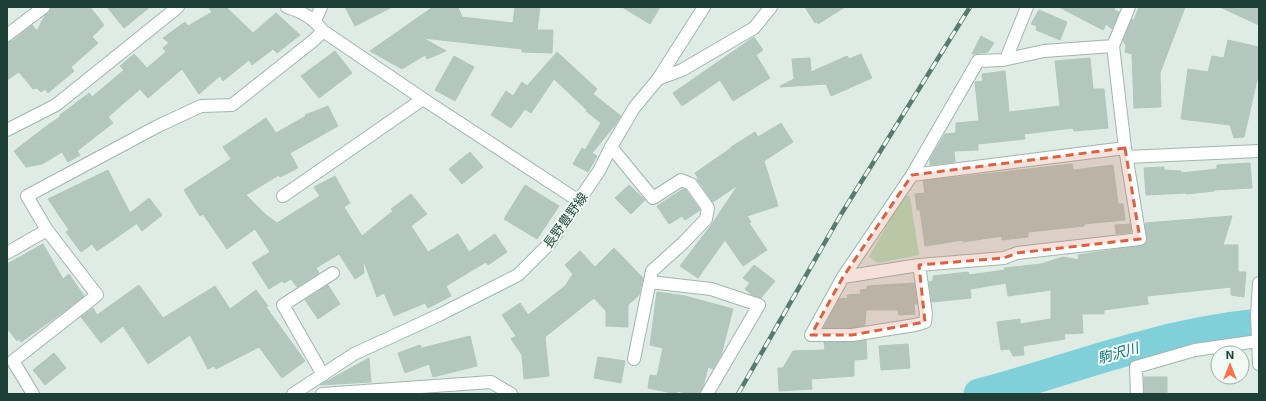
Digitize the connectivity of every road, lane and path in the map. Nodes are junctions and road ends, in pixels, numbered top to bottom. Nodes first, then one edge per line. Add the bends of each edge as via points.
1 (44, 7) edge
2 (178, 7) edge
3 (288, 7) edge
4 (321, 7) edge
5 (704, 7) edge
6 (771, 7) edge
7 (1027, 7) edge
8 (1129, 7) edge
9 (315, 21) junction
10 (322, 31) junction
11 (7, 35) edge
12 (1113, 46) junction
13 (1006, 59) junction
14 (658, 79) junction
15 (422, 99) junction
16 (7, 130) edge
17 (611, 147) junction
18 (1259, 151) edge
19 (1126, 153) junction
20 (912, 175) junction
21 (283, 196) dead end
22 (579, 201) junction
23 (47, 230) junction
24 (7, 252) edge
25 (919, 265) junction
26 (333, 273) dead end
27 (843, 277) junction
28 (650, 282) junction
29 (1259, 283) edge
30 (1258, 337) edge
31 (634, 359) dead end
32 (10, 363) edge
33 (1259, 364) edge
34 (323, 374) junction
35 (33, 394) edge
36 (293, 394) edge
37 (322, 394) edge
38 (511, 394) edge
39 (707, 394) edge
40 (1136, 394) edge

1 - 11 street
2 - 16 street via 56,105
3 - 9 street
4 - 9 street
5 - 14 street, 長野豊野線
6 - 14 street via 754,28 682,70
7 - 13 street
8 - 12 street
9 - 10 street
10 - 15 street
10 - 23 street via 232,105 201,106 27,196
12 - 13 street via 1044,51
12 - 19 street
13 - 20 street via 978,61
14 - 17 street, 長野豊野線 via 634,108
15 - 21 street
15 - 22 street
17 - 22 street, 長野豊野線
17 - 28 street via 653,198 680,180 692,184 708,208 706,219 652,271
18 - 19 street
19 - 20 street
19 - 25 street via 1140,239 1017,254 1004,258
20 - 27 street
22 - 34 street, 長野豊野線 via 550,243 518,275 354,354
23 - 24 street
23 - 32 street via 97,295
25 - 27 street
25 - 27 street via 925,322 852,335 811,335
26 - 34 street via 284,305
28 - 31 street
28 - 39 street via 711,290 759,305
29 - 30 street
30 - 33 street
30 - 40 street via 1195,350 1136,367
32 - 35 street
34 - 36 street, 長野豊野線
37 - 38 street via 491,382

